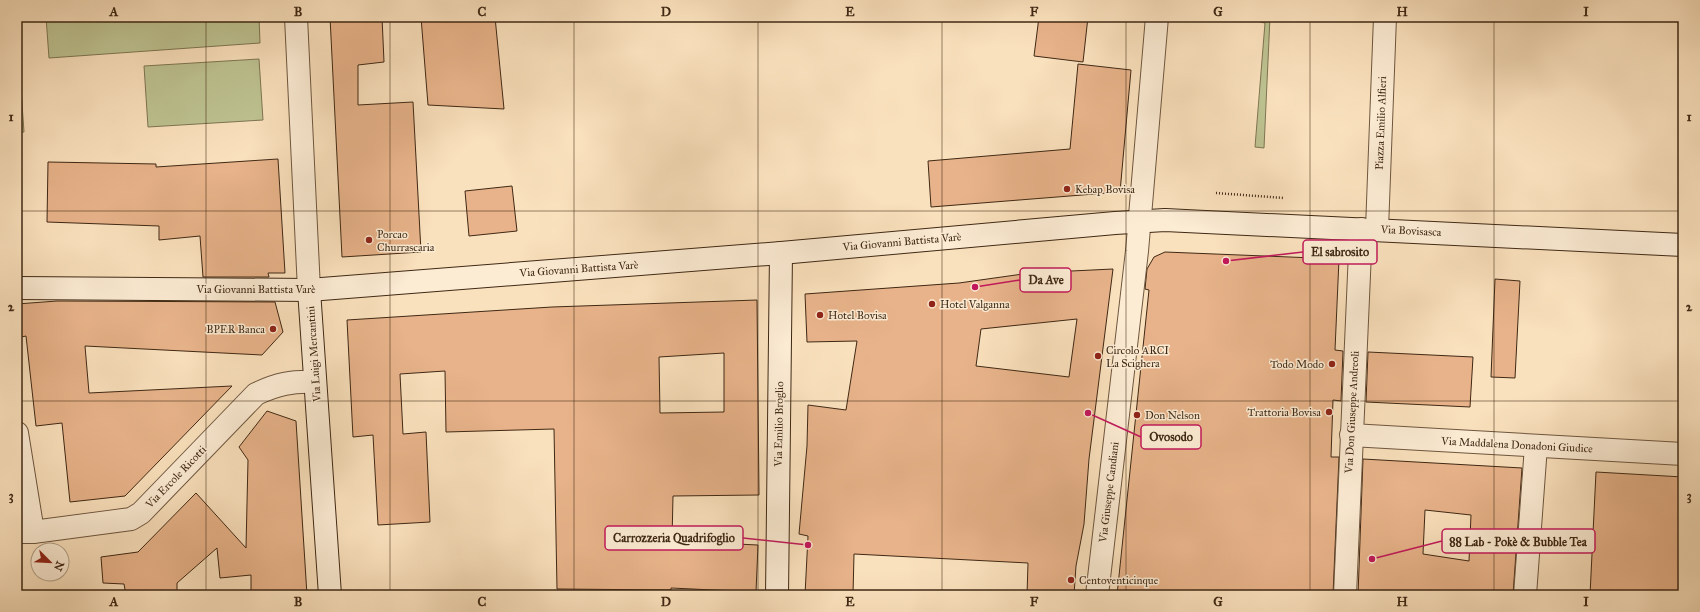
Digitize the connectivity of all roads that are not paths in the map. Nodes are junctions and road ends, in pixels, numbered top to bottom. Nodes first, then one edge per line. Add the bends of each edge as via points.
1 (296, 17) edge
2 (1157, 17) edge
3 (1385, 17) edge
4 (1140, 221) junction
5 (1369, 229) junction
6 (1683, 244) edge
7 (781, 253) junction
8 (17, 288) edge
9 (309, 290) junction
10 (315, 382) junction
11 (17, 433) edge
12 (1351, 435) junction
13 (1536, 446) junction
14 (1683, 454) edge
15 (25, 532) edge
16 (330, 595) edge
17 (777, 595) edge
18 (1097, 595) edge
19 (1345, 595) edge
20 (1525, 595) edge

1 - 9 street, Via Luigi Mercantini
2 - 4 street
3 - 5 street, Piazza Emilio Alfieri
4 - 5 street, Via Bovisasca
4 - 7 street, Via Giovanni Battista Varè
4 - 18 street, Via Giuseppe Candiani
5 - 6 street, Via Bovisasca
5 - 12 street, Via Don Giuseppe Andreoli
7 - 9 street, Via Giovanni Battista Varè
7 - 17 street, Via Emilio Broglio
8 - 9 street, Via Giovanni Battista Varè
9 - 10 street, Via Luigi Mercantini
10 - 15 street, Via Ercole Ricotti via 295,381 256,394 141,513 131,519
10 - 16 street, Via Luigi Mercantini
11 - 15 street
12 - 13 street, Via Maddalena Donadoni Giudice
12 - 19 street, Via Don Giuseppe Andreoli
13 - 14 street, Via Maddalena Donadoni Giudice
13 - 20 street

